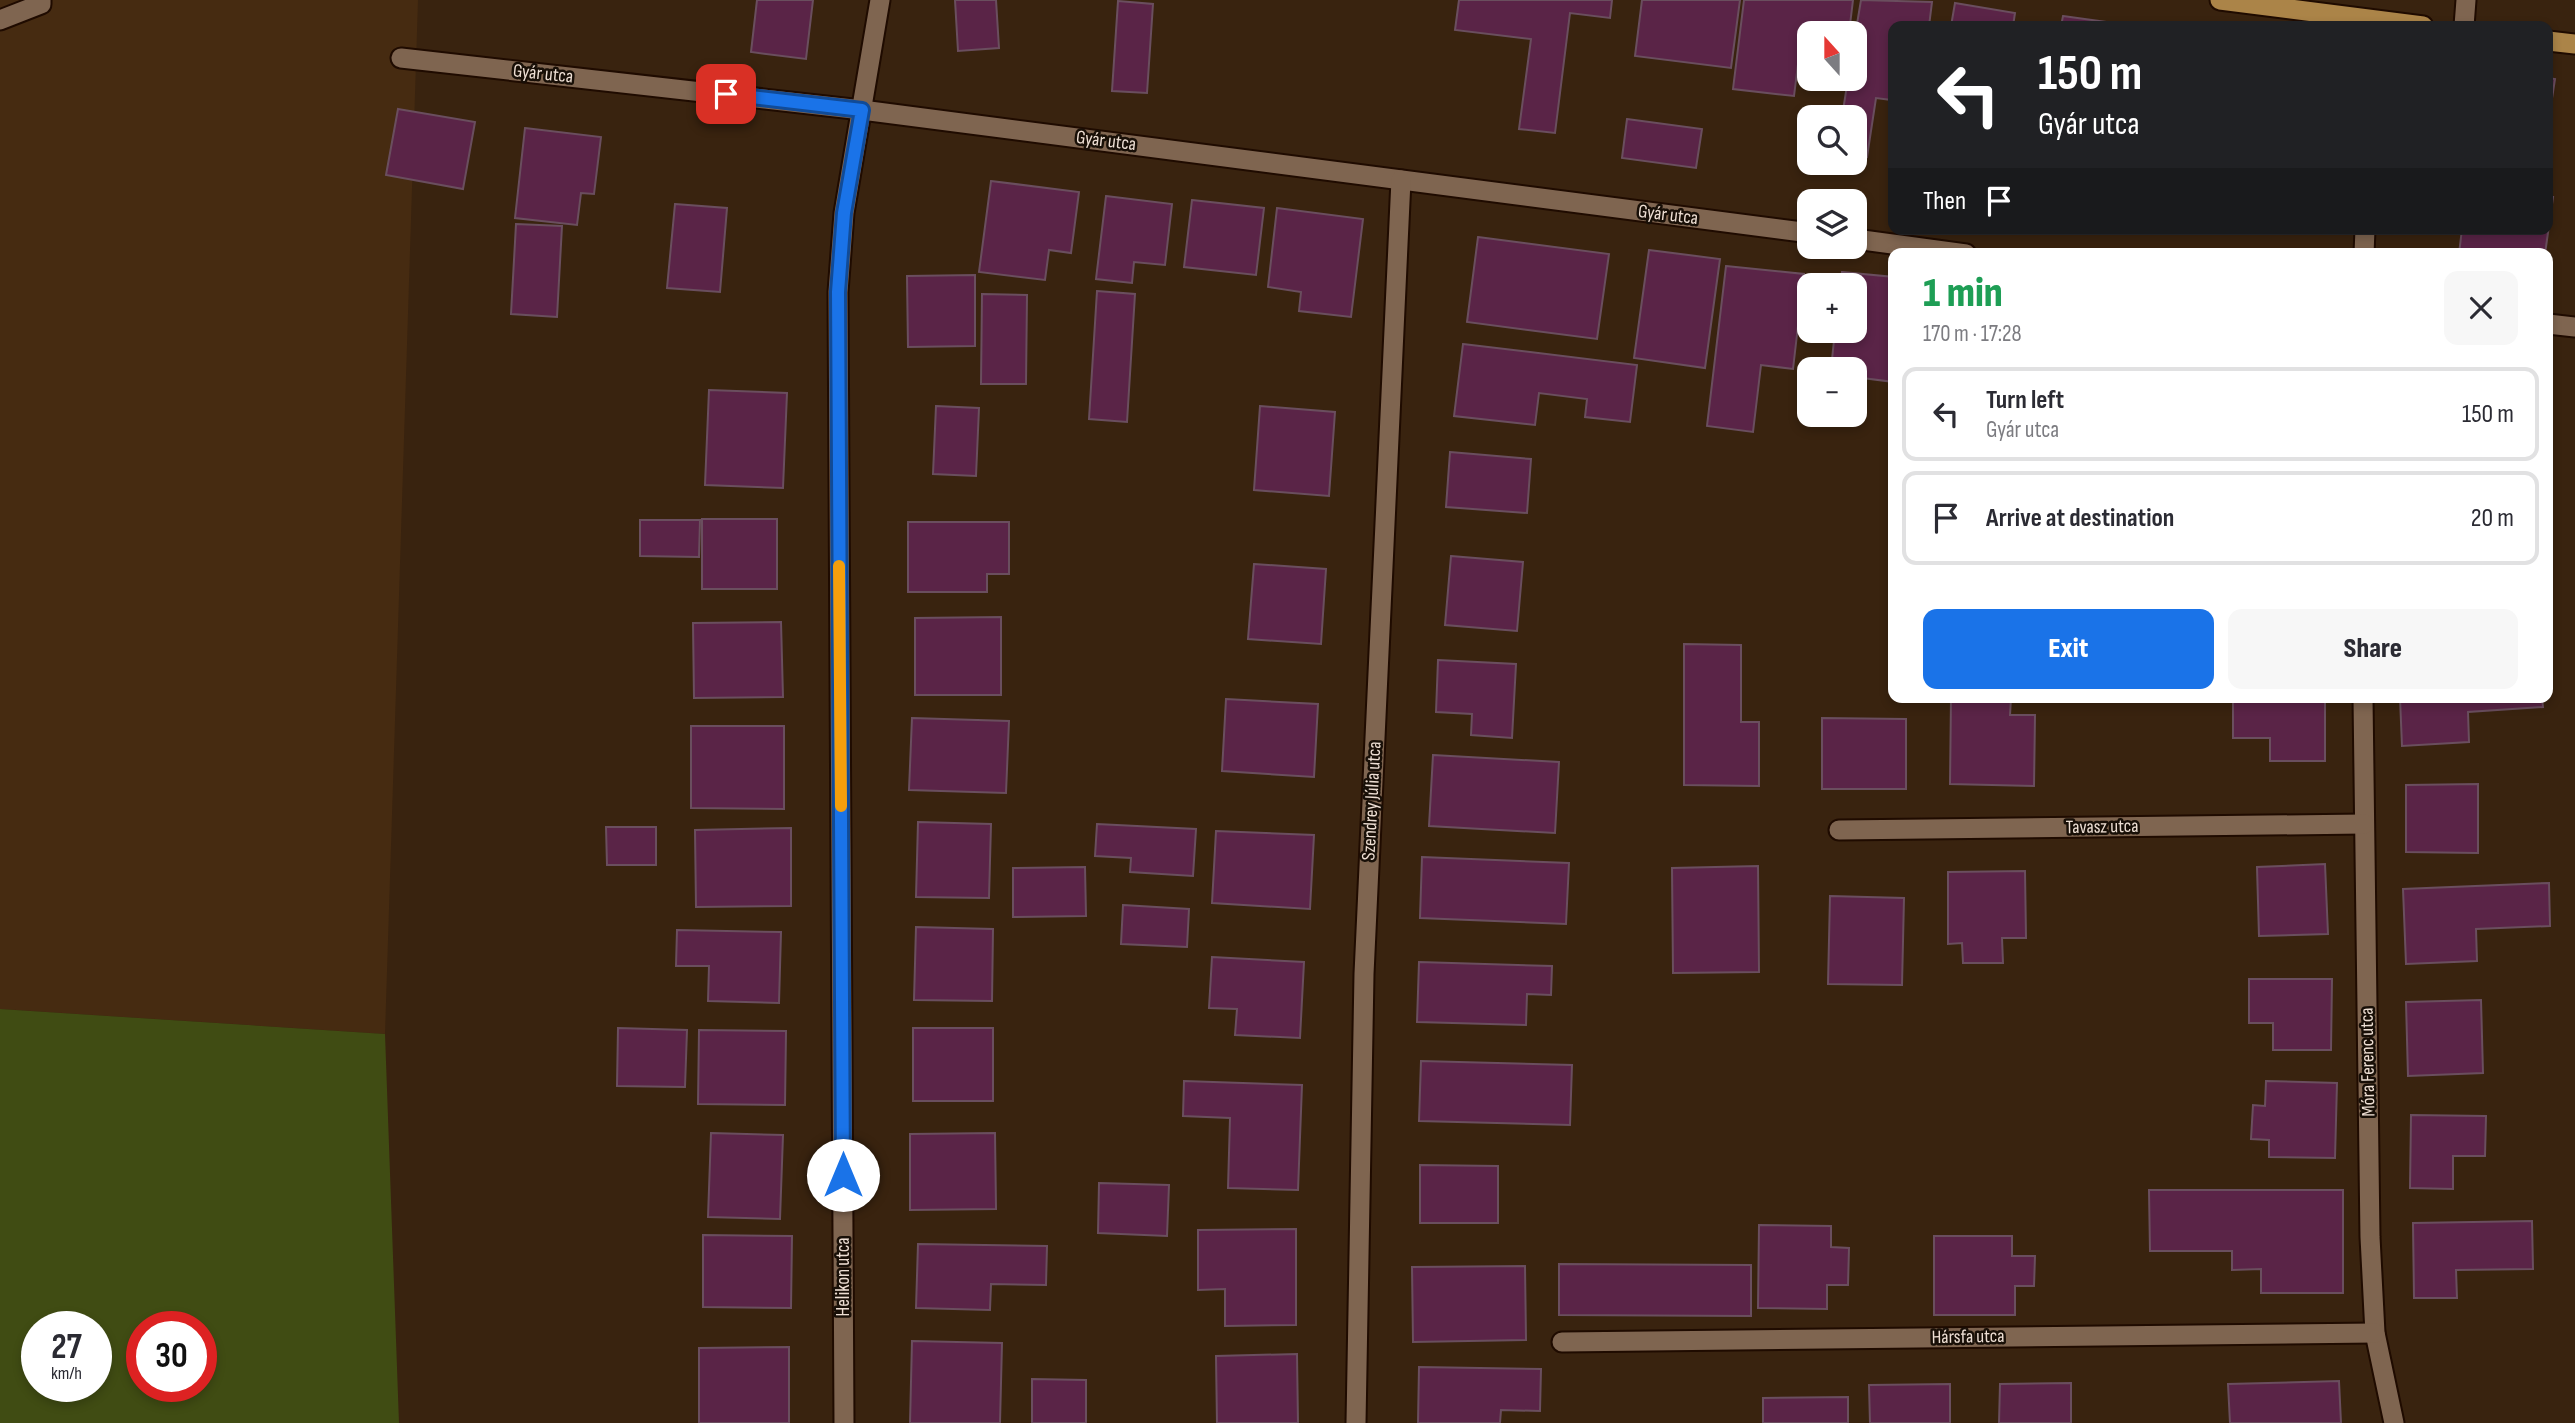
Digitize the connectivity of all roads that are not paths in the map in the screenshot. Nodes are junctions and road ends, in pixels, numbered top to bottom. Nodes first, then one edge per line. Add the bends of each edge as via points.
1 (41, 0) edge
2 (880, 0) edge
3 (2220, 0) edge
4 (2466, 0) edge
5 (0, 20) edge
6 (2363, 21) edge
7 (2464, 21) edge
8 (2553, 42) edge
9 (2575, 44) edge
10 (401, 58) dead end
11 (862, 110) junction
12 (1401, 180) junction
13 (1797, 231) edge
14 (1867, 241) edge
15 (1922, 248) edge
16 (2553, 325) edge
17 (2575, 327) edge
18 (2363, 703) edge
19 (2364, 824) junction
20 (1839, 830) dead end
21 (2375, 1333) junction
22 (1562, 1342) dead end
23 (844, 1423) edge
24 (1356, 1423) edge
25 (2394, 1423) edge

1 - 5 street via 41,4
2 - 11 street, Helikon utca
3 - 6 main road
4 - 7 street
8 - 9 main road
10 - 11 street, Gyár utca
11 - 12 street, Gyár utca
11 - 23 street, Helikon utca via 844,213 838,292
12 - 13 street, Gyár utca
12 - 24 street, Szendrey Júlia utca via 1364,974
14 - 15 street
16 - 17 street
18 - 19 street, Móra Ferenc utca
19 - 20 street, Tavasz utca
19 - 21 street, Móra Ferenc utca
21 - 22 street, Hársfa utca
21 - 25 street, Móra Ferenc utca

